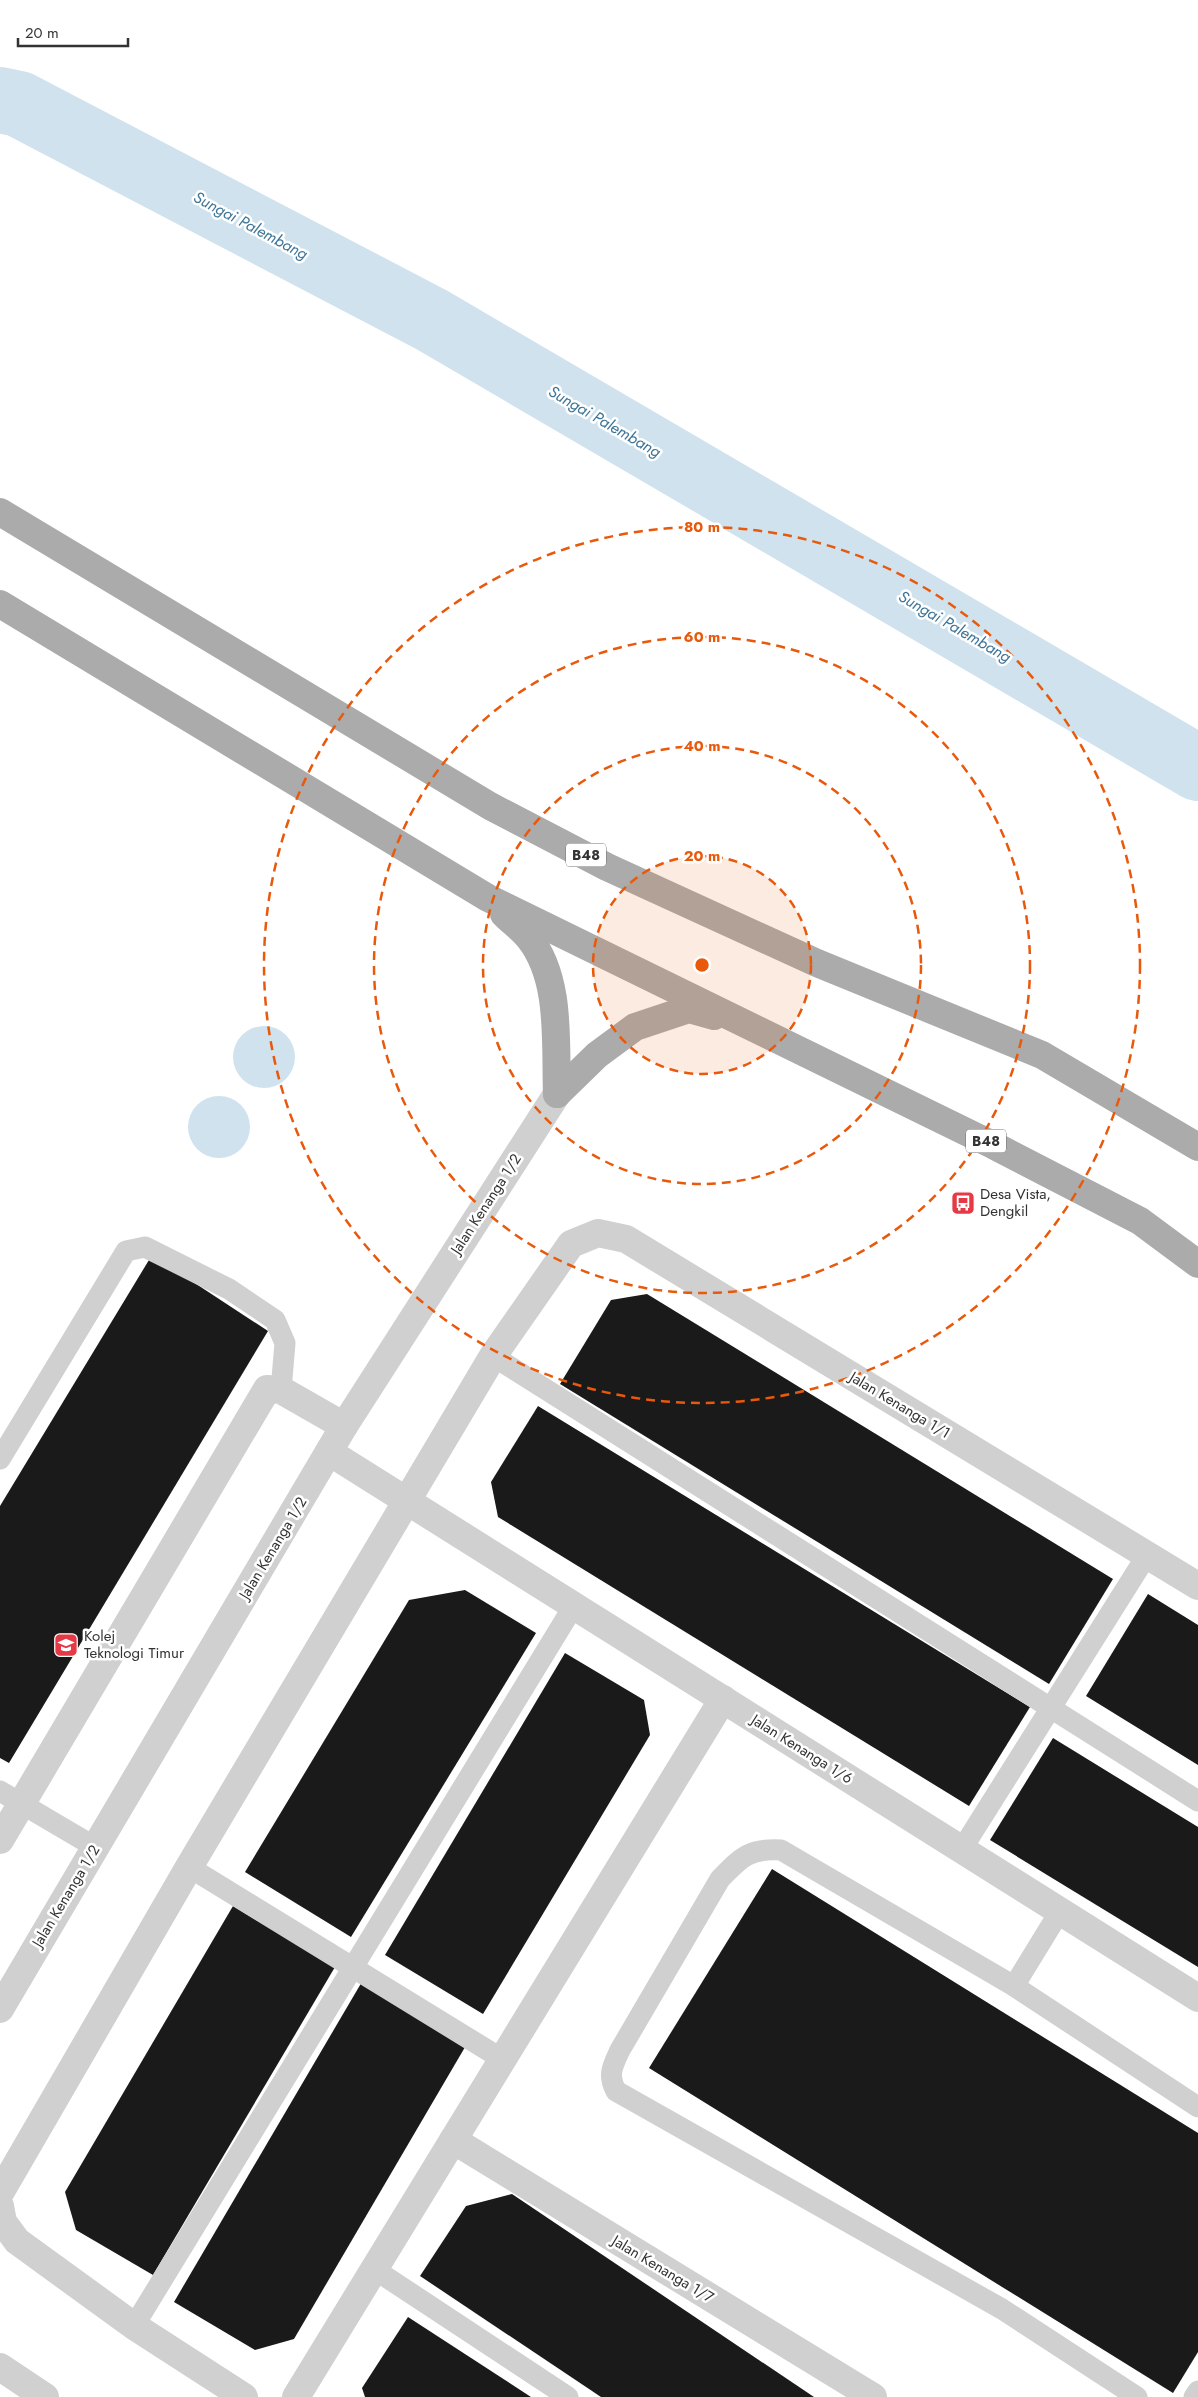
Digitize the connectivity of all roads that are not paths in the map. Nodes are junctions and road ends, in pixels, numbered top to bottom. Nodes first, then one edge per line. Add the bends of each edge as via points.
1 (0, 512) edge
2 (0, 604) edge
3 (488, 898) junction
4 (765, 1032) junction
5 (556, 1094) junction
6 (1198, 1147) edge
7 (1198, 1264) edge
8 (493, 1356) junction
9 (281, 1390) junction
10 (344, 1426) junction
11 (329, 1452) junction
12 (0, 1459) edge
13 (406, 1499) junction
14 (1147, 1555) junction
15 (1198, 1586) edge
16 (574, 1607) junction
17 (723, 1699) junction
18 (1050, 1708) junction
19 (10, 1797) edge
20 (1198, 1801) edge
21 (0, 1840) edge
22 (95, 1847) junction
23 (962, 1849) junction
24 (189, 1867) junction
25 (1060, 1911) junction
26 (353, 1968) junction
27 (1014, 1986) junction
28 (1198, 1998) edge
29 (0, 2009) edge
30 (502, 2058) junction
31 (1198, 2107) edge
32 (453, 2140) junction
33 (0, 2193) edge
34 (0, 2206) edge
35 (374, 2269) junction
36 (134, 2326) junction
37 (0, 2366) edge
38 (1198, 2391) edge
39 (857, 2393) edge
40 (45, 2397) edge
41 (244, 2397) edge
42 (296, 2397) edge
43 (568, 2397) edge
44 (1137, 2397) edge
45 (1194, 2397) edge

1 - 6 main road, B48 via 490,806 608,867 817,963 1042,1055
2 - 3 main road, B48
3 - 4 main road, B48
3 - 5 main road via 529,938 549,977 555,1030
4 - 5 main road via 689,1009 635,1027 597,1055
4 - 7 main road, B48 via 1140,1221
5 - 10 street, Jalan Kenanga 1/2
8 - 13 street
8 - 14 street, Jalan Kenanga 1/1 via 571,1244 598,1233 626,1239
8 - 18 lane
9 - 10 street
9 - 12 lane via 285,1343 275,1320 229,1289 145,1247 126,1251
9 - 19 street via 267,1389
10 - 11 street, Jalan Kenanga 1/2
11 - 13 street, Jalan Kenanga 1/6
11 - 22 street, Jalan Kenanga 1/2
13 - 16 street, Jalan Kenanga 1/6
13 - 24 street
14 - 15 street, Jalan Kenanga 1/1
14 - 18 lane
16 - 17 street, Jalan Kenanga 1/6
16 - 26 lane
17 - 23 street, Jalan Kenanga 1/6
17 - 30 street
18 - 20 lane
18 - 23 lane
19 - 21 street
19 - 22 lane
22 - 29 street, Jalan Kenanga 1/2
23 - 25 street, Jalan Kenanga 1/6
24 - 26 lane
24 - 33 street
25 - 27 lane
25 - 28 street, Jalan Kenanga 1/6
26 - 30 lane
26 - 36 lane
27 - 31 lane
27 - 44 lane via 781,1850 761,1849 738,1861 720,1879 620,2050 610,2072 612,2083 616,2090 1002,2309
30 - 32 street
32 - 35 street
32 - 39 street, Jalan Kenanga 1/7
34 - 36 street via 3,2222 17,2241
35 - 42 street
35 - 43 lane
36 - 41 street
37 - 40 street
38 - 45 lane

